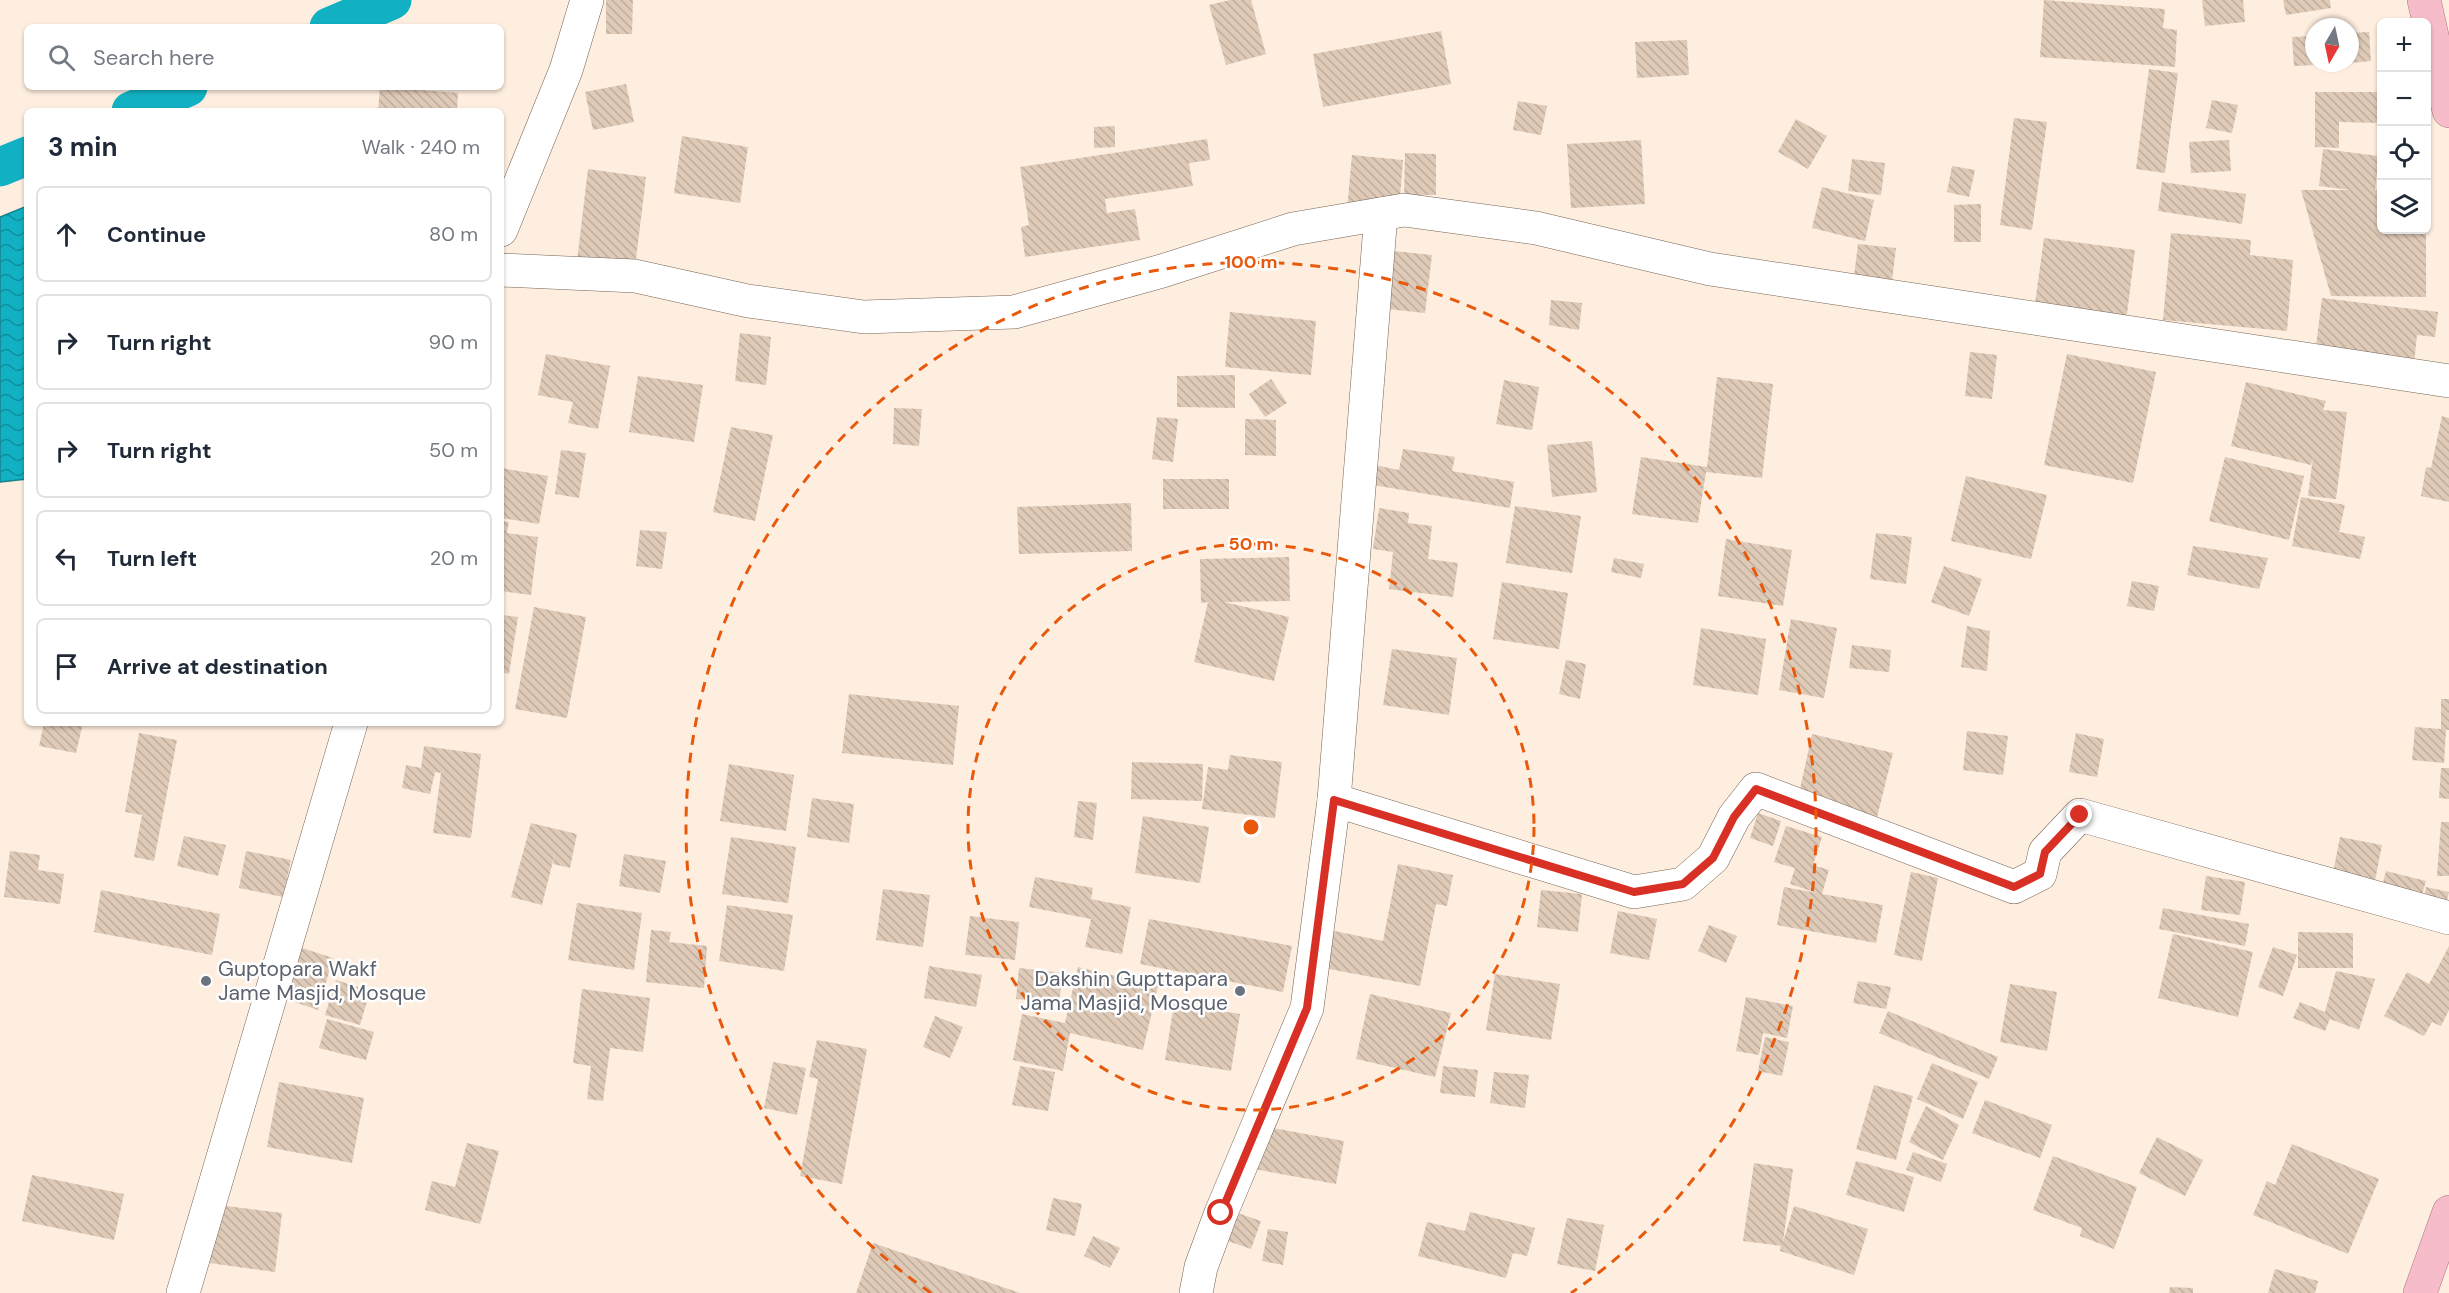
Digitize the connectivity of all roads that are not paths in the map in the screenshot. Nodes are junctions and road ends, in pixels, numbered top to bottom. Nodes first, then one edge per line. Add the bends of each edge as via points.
1 (587, 0) edge
2 (2424, 0) edge
3 (2449, 111) edge
4 (1381, 214) junction
5 (504, 223) edge
6 (504, 270) edge
7 (2449, 381) edge
8 (350, 726) edge
9 (1334, 800) junction
10 (2449, 918) edge
11 (2449, 1212) edge
12 (183, 1293) edge
13 (1196, 1293) edge
14 (2420, 1293) edge

1 - 5 street via 566,70
2 - 3 highway
4 - 6 street via 1293,229 1014,312 864,317 748,301 635,276
4 - 7 street via 1404,210 1536,228 1710,269
4 - 9 street
8 - 12 street
9 - 10 street via 1634,892 1683,884 1713,858 1734,817 1756,789 2014,887 2040,874 2045,852 2080,815
9 - 13 street via 1307,1008 1221,1213
11 - 14 highway

